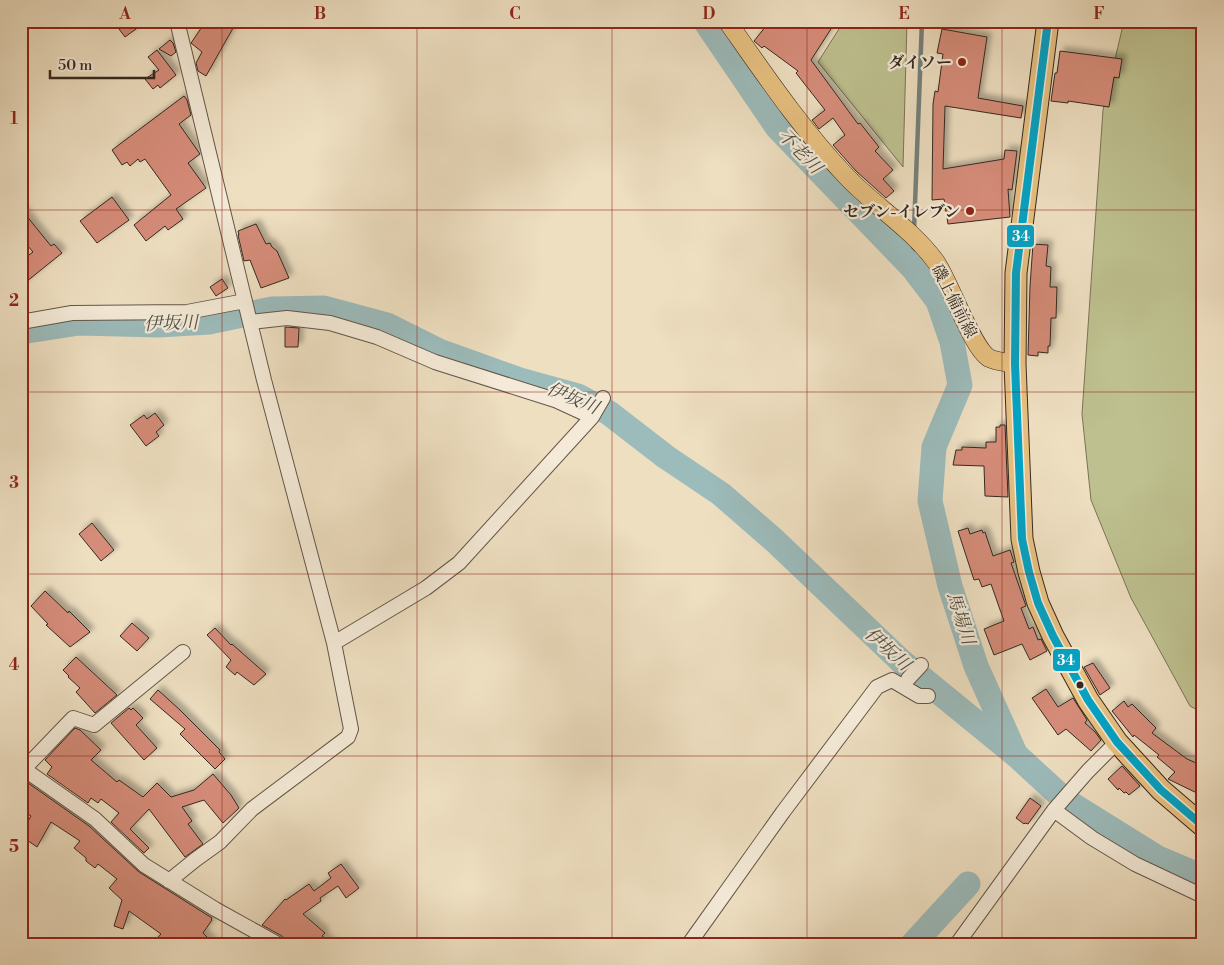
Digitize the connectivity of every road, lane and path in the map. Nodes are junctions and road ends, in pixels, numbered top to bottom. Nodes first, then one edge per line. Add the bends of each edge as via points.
1 (178, 21) edge
2 (727, 21) edge
3 (1048, 21) edge
4 (248, 312) junction
5 (21, 322) edge
6 (1015, 364) junction
7 (602, 399) dead end
8 (593, 415) junction
9 (334, 643) junction
10 (183, 652) dead end
11 (928, 696) dead end
12 (1117, 742) junction
13 (23, 768) edge
14 (1056, 808) junction
15 (1203, 826) edge
16 (169, 881) junction
17 (1203, 896) edge
18 (278, 944) edge
19 (689, 944) edge
20 (956, 944) edge

1 - 4 street
2 - 6 main road, 磯上備前線 via 814,141 936,262 976,344 988,357
3 - 6 highway via 1016,273
4 - 5 street via 72,314
4 - 8 street via 330,324 377,337 435,362
4 - 9 street
6 - 12 highway via 1022,539 1029,572 1053,636 1088,700
7 - 8 street
8 - 9 street via 459,562 426,588
9 - 16 street via 351,728 348,737 252,809 220,842
10 - 13 street via 94,725 73,718
11 - 19 street via 919,696 892,680 877,687
12 - 14 street
12 - 15 highway via 1162,790
13 - 16 street via 96,819 144,865
14 - 17 street via 1092,838 1135,864
14 - 20 street
16 - 18 street

